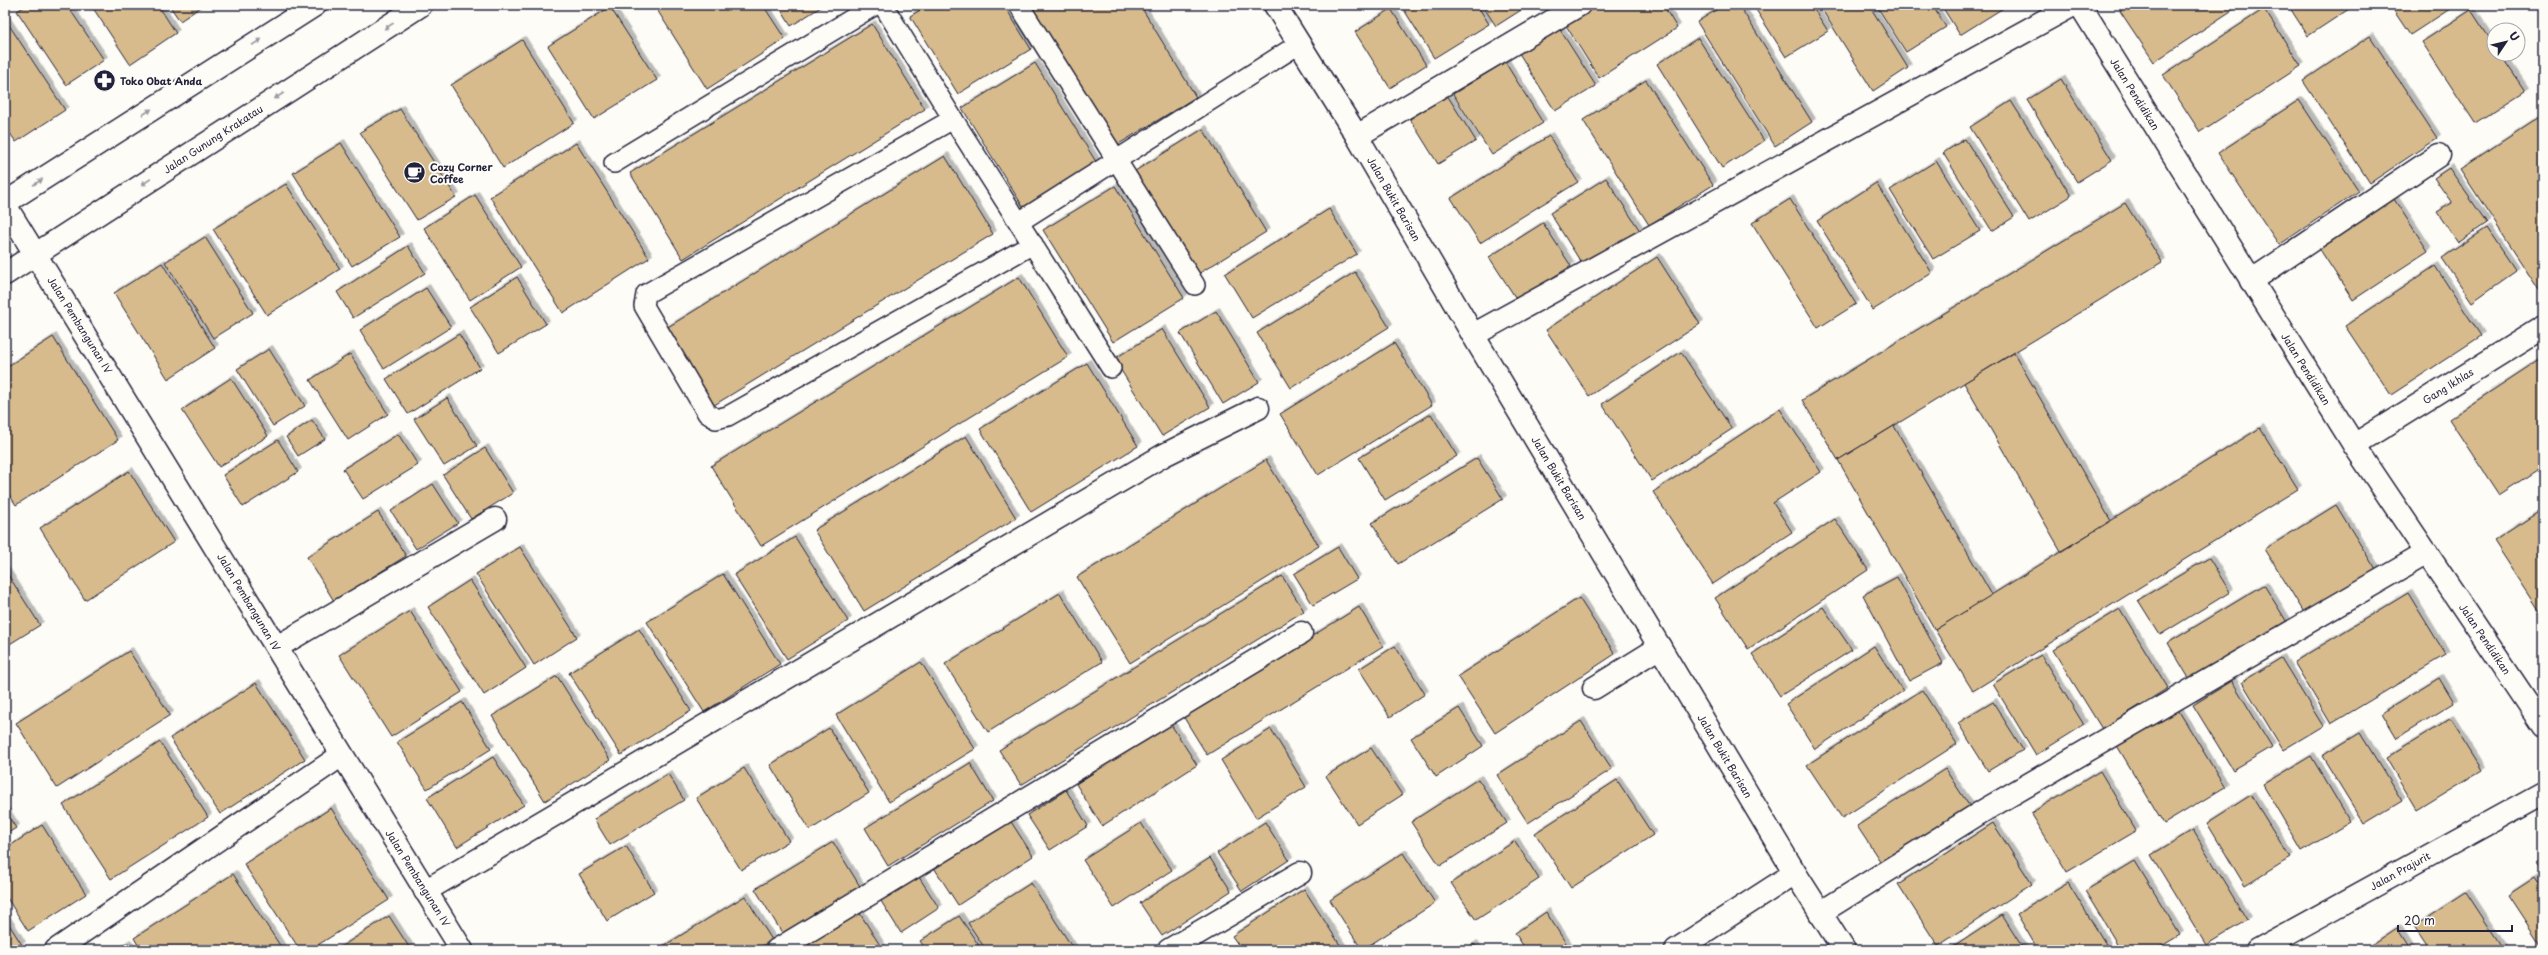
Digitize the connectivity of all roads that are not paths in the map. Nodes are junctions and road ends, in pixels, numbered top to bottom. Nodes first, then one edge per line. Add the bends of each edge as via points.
1 (315, 5) edge
2 (421, 5) edge
3 (875, 5) edge
4 (883, 5) edge
5 (1019, 5) edge
6 (1275, 5) edge
7 (1579, 5) edge
8 (2073, 5) edge
9 (2080, 5) edge
10 (1299, 44) junction
11 (953, 119) junction
12 (1357, 136) junction
13 (2439, 155) dead end
14 (1117, 161) junction
15 (614, 163) dead end
16 (5, 204) edge
17 (1019, 222) junction
18 (1033, 244) junction
19 (36, 253) junction
20 (5, 274) edge
21 (2252, 281) junction
22 (1195, 284) dead end
23 (2543, 328) edge
24 (1473, 335) junction
25 (1111, 368) dead end
26 (1258, 408) dead end
27 (2354, 445) junction
28 (495, 519) dead end
29 (2427, 553) junction
30 (1301, 633) dead end
31 (1660, 647) junction
32 (277, 648) junction
33 (1594, 688) dead end
34 (2543, 726) edge
35 (342, 755) junction
36 (2543, 793) edge
37 (1300, 873) dead end
38 (1794, 873) junction
39 (425, 891) junction
40 (1820, 913) junction
41 (56, 950) edge
42 (462, 950) edge
43 (777, 950) edge
44 (1169, 950) edge
45 (1676, 950) edge
46 (1844, 950) edge
47 (2258, 950) edge

16 -> 1 street
2 -> 19 street, Jalan Gunung Krakatau
3 - 15 lane
4 - 11 lane
5 - 14 lane
6 - 10 street, Jalan Bukit Barisan
7 - 12 street
8 - 24 street
9 - 21 street, Jalan Pendidikan
10 - 12 street, Jalan Bukit Barisan
10 - 14 lane
11 - 17 lane
11 - 18 lane via 646,294 644,306 707,413 716,419 728,416
12 - 24 street, Jalan Bukit Barisan
13 - 21 street
14 - 17 lane
14 - 22 lane
16 - 19 street, Jalan Pembangunan IV
17 - 18 lane
18 - 25 lane
19 - 20 street, Jalan Gunung Krakatau
19 - 32 street, Jalan Pembangunan IV
21 - 27 street, Jalan Pendidikan
23 - 27 street, Gang Ikhlas
24 - 31 street, Jalan Bukit Barisan
26 - 39 street via 1164,455
27 - 29 street, Jalan Pendidikan
28 - 32 street
29 - 34 street, Jalan Pendidikan
29 - 40 street via 1983,811
30 - 43 street
31 - 33 street
31 - 38 street, Jalan Bukit Barisan
32 - 35 street, Jalan Pembangunan IV
35 - 39 street, Jalan Pembangunan IV
35 - 41 street
36 - 47 street, Jalan Prajurit
37 - 44 street
38 - 40 street, Jalan Bukit Barisan
38 - 45 street
39 - 42 street, Jalan Pembangunan IV
40 - 46 street, Jalan Bukit Barisan

